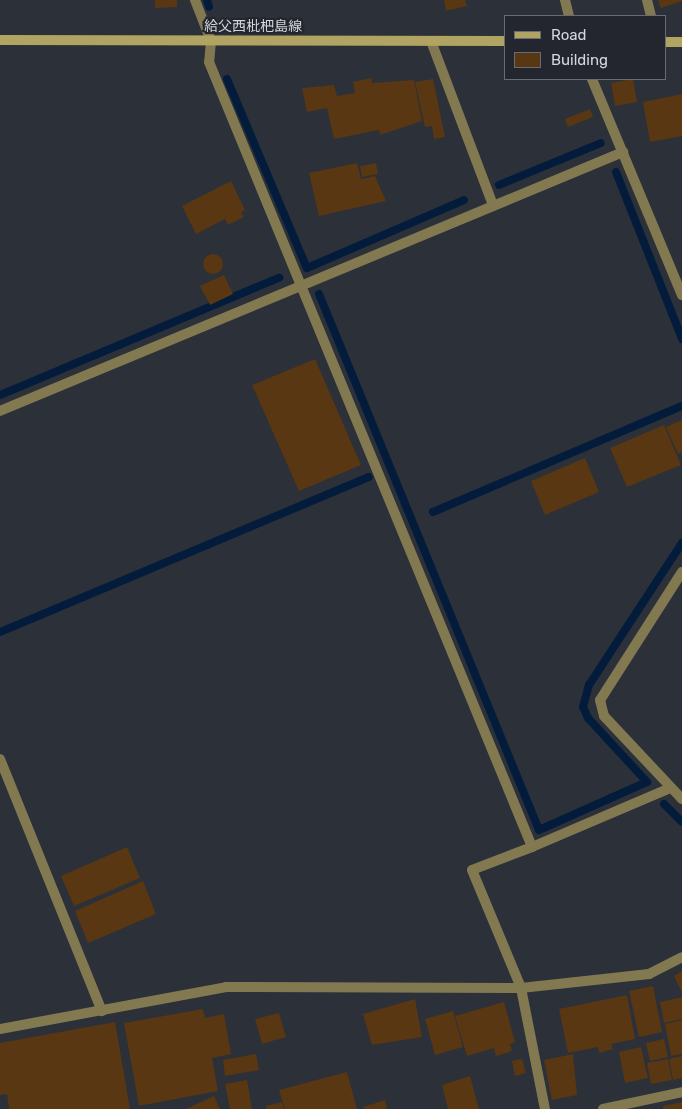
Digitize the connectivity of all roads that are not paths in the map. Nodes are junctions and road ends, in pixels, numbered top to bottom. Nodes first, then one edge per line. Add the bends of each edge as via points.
1 (195, 0) edge
2 (565, 0) edge
3 (647, 0) edge
4 (569, 15) edge
5 (651, 15) edge
6 (0, 40) edge
7 (210, 41) junction
8 (432, 41) junction
9 (504, 41) edge
10 (667, 42) edge
11 (682, 42) edge
12 (592, 80) edge
13 (623, 152) junction
14 (493, 205) junction
15 (301, 284) junction
16 (682, 295) edge
17 (0, 411) edge
18 (682, 572) edge
19 (0, 759) edge
20 (670, 788) junction
21 (682, 799) edge
22 (532, 847) junction
23 (682, 957) edge
24 (521, 988) junction
25 (102, 1011) junction
26 (0, 1029) edge
27 (682, 1092) edge
28 (545, 1109) edge
29 (603, 1109) edge

1 - 7 street
2 - 4 street
3 - 5 street
6 - 7 main road, 給父西枇杷島線
7 - 8 main road, 給父西枇杷島線
7 - 15 street via 209,62
8 - 9 main road, 給父西枇杷島線
8 - 14 street
10 - 11 main road
12 - 13 street
13 - 14 street
13 - 16 street
14 - 15 street
15 - 17 street
15 - 22 street
18 - 20 street via 600,700 604,716
19 - 25 street
20 - 21 street
20 - 22 street
22 - 24 street via 472,870
23 - 24 street via 649,974
24 - 25 street via 226,987
24 - 28 street
25 - 26 street
27 - 29 street

